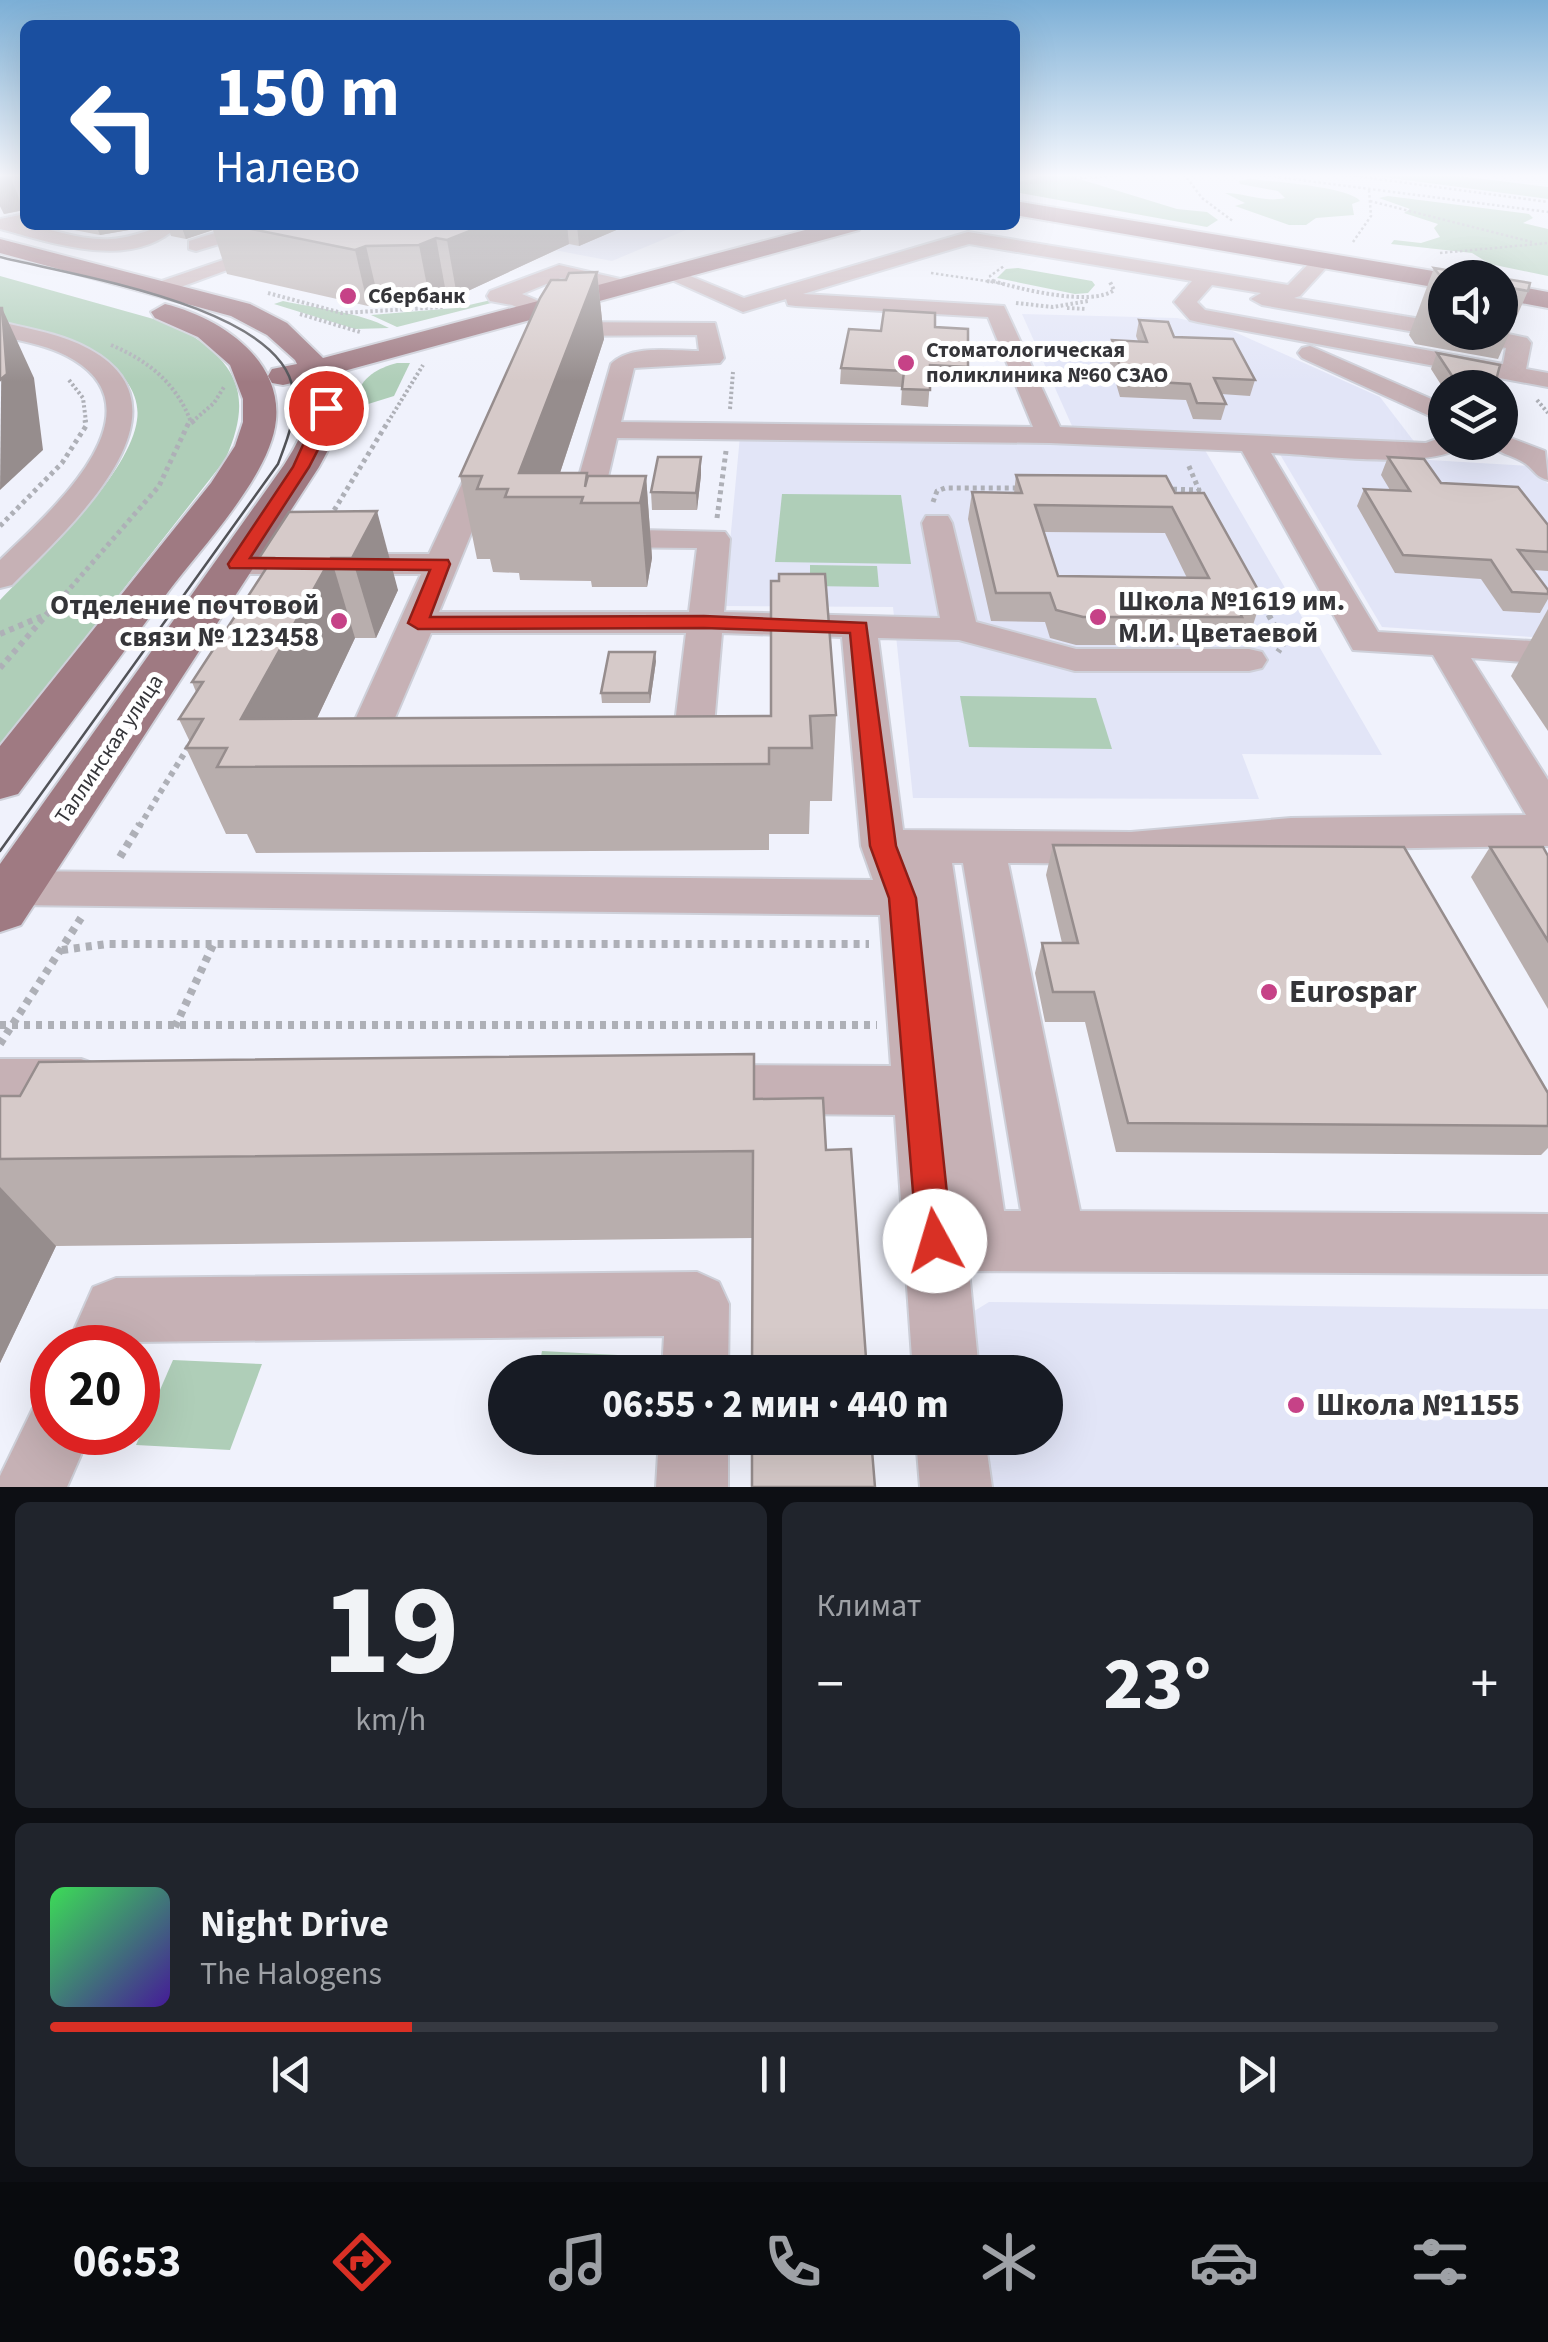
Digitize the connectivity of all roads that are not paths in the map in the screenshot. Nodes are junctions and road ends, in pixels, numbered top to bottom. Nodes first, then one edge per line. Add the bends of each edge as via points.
1 (85, 243) edge
2 (118, 243) edge
3 (272, 243) edge
4 (293, 243) edge
5 (764, 243) edge
6 (951, 243) edge
7 (1000, 243) edge
8 (1225, 243) edge
9 (0, 246) edge
10 (284, 246) junction
11 (1323, 260) junction
12 (141, 262) dead end
13 (0, 270) edge
14 (666, 273) junction
15 (105, 274) junction
16 (1207, 278) junction
17 (1428, 279) edge
18 (622, 285) junction
19 (1250, 285) junction
20 (160, 288) junction
21 (1518, 297) edge
22 (1548, 300) edge
23 (750, 309) junction
24 (540, 319) junction
25 (1246, 325) junction
26 (1428, 327) edge
27 (0, 329) edge
28 (282, 330) junction
29 (1518, 334) edge
30 (1548, 340) edge
31 (405, 351) junction
32 (528, 366) edge
33 (1491, 370) edge
34 (317, 371) junction
35 (1518, 375) edge
36 (240, 378) junction
37 (1548, 380) edge
38 (1428, 407) edge
39 (326, 408) junction
40 (609, 430) junction
41 (1050, 435) junction
42 (1518, 435) edge
43 (1548, 436) edge
44 (497, 438) edge
45 (1250, 442) junction
46 (1518, 450) edge
47 (1428, 451) edge
48 (1548, 471) edge
49 (937, 522) road end
50 (237, 564) junction
51 (441, 564) junction
52 (0, 578) edge
53 (704, 622) junction
54 (418, 623) junction
55 (859, 627) junction
56 (960, 629) junction
57 (1445, 645) junction
58 (1548, 654) edge
59 (1248, 660) road end
60 (637, 762) edge
61 (392, 764) edge
62 (0, 781) edge
63 (1548, 814) edge
64 (1548, 830) edge
65 (905, 846) junction
66 (983, 847) junction
67 (7, 899) edge
68 (904, 921) junction
69 (0, 1083) edge
70 (120, 1084) edge
71 (660, 1088) edge
72 (920, 1091) junction
73 (957, 1241) junction
74 (1056, 1241) junction
75 (1548, 1244) edge
76 (109, 1325) edge
77 (696, 1355) edge
78 (947, 1355) edge
79 (46, 1455) edge
80 (693, 1455) edge
81 (953, 1455) edge
82 (31, 1487) edge
83 (692, 1487) edge
84 (956, 1487) edge

1 - 2 street
3 - 10 street
4 - 10 street
5 - 14 main road
6 - 23 street
7 - 16 street
8 - 11 main road
9 - 15 main road
10 - 20 street
11 - 17 main road
11 - 19 street via 1292,292
12 - 15 street
13 - 36 main road via 188,320 228,344
14 - 18 main road
14 - 23 street
15 - 20 main road
16 - 19 street
16 - 25 street via 1184,302 1188,308
18 - 24 main road
18 - 24 street via 560,272 498,296
19 - 26 street via 1241,295
20 - 28 main road via 236,308
21 - 22 main road
23 - 41 street via 996,311
24 - 31 main road
24 - 32 street
24 - 40 street via 707,328 723,357 623,364
25 - 33 street
25 - 38 street
27 - 52 street via 88,358 118,389 123,424 113,448 58,518
28 - 31 main road
28 - 34 main road
29 - 30 street
31 - 34 main road
31 - 39 main road, Таллинская улица via 349,376
34 - 36 main road
34 - 39 main road
35 - 37 street
36 - 62 main road via 261,411 240,468
39 - 50 main road, Таллинская улица via 301,467
40 - 41 street
40 - 53 street via 583,536 714,539
41 - 45 street
42 - 43 street
44 - 51 street
45 - 47 street
45 - 57 street via 1366,642
46 - 48 street
49 - 56 street
50 - 51 street
50 - 67 main road, Таллинская улица
51 - 54 street
53 - 54 street
53 - 55 street
53 - 60 street via 688,757
54 - 61 street via 360,753 362,761
55 - 56 street
55 - 65 street
56 - 59 street via 1075,660
57 - 58 street
57 - 63 street
64 - 66 street via 1291,834 1131,848
65 - 66 street
65 - 68 street
65 - 73 street
66 - 74 street
67 - 68 street via 100,889
68 - 72 street
69 - 70 street
71 - 72 street
72 - 73 street
73 - 74 street
73 - 78 street
74 - 75 street
76 - 77 street via 116,1310 697,1304
79 - 82 street
80 - 83 street
81 - 84 street

